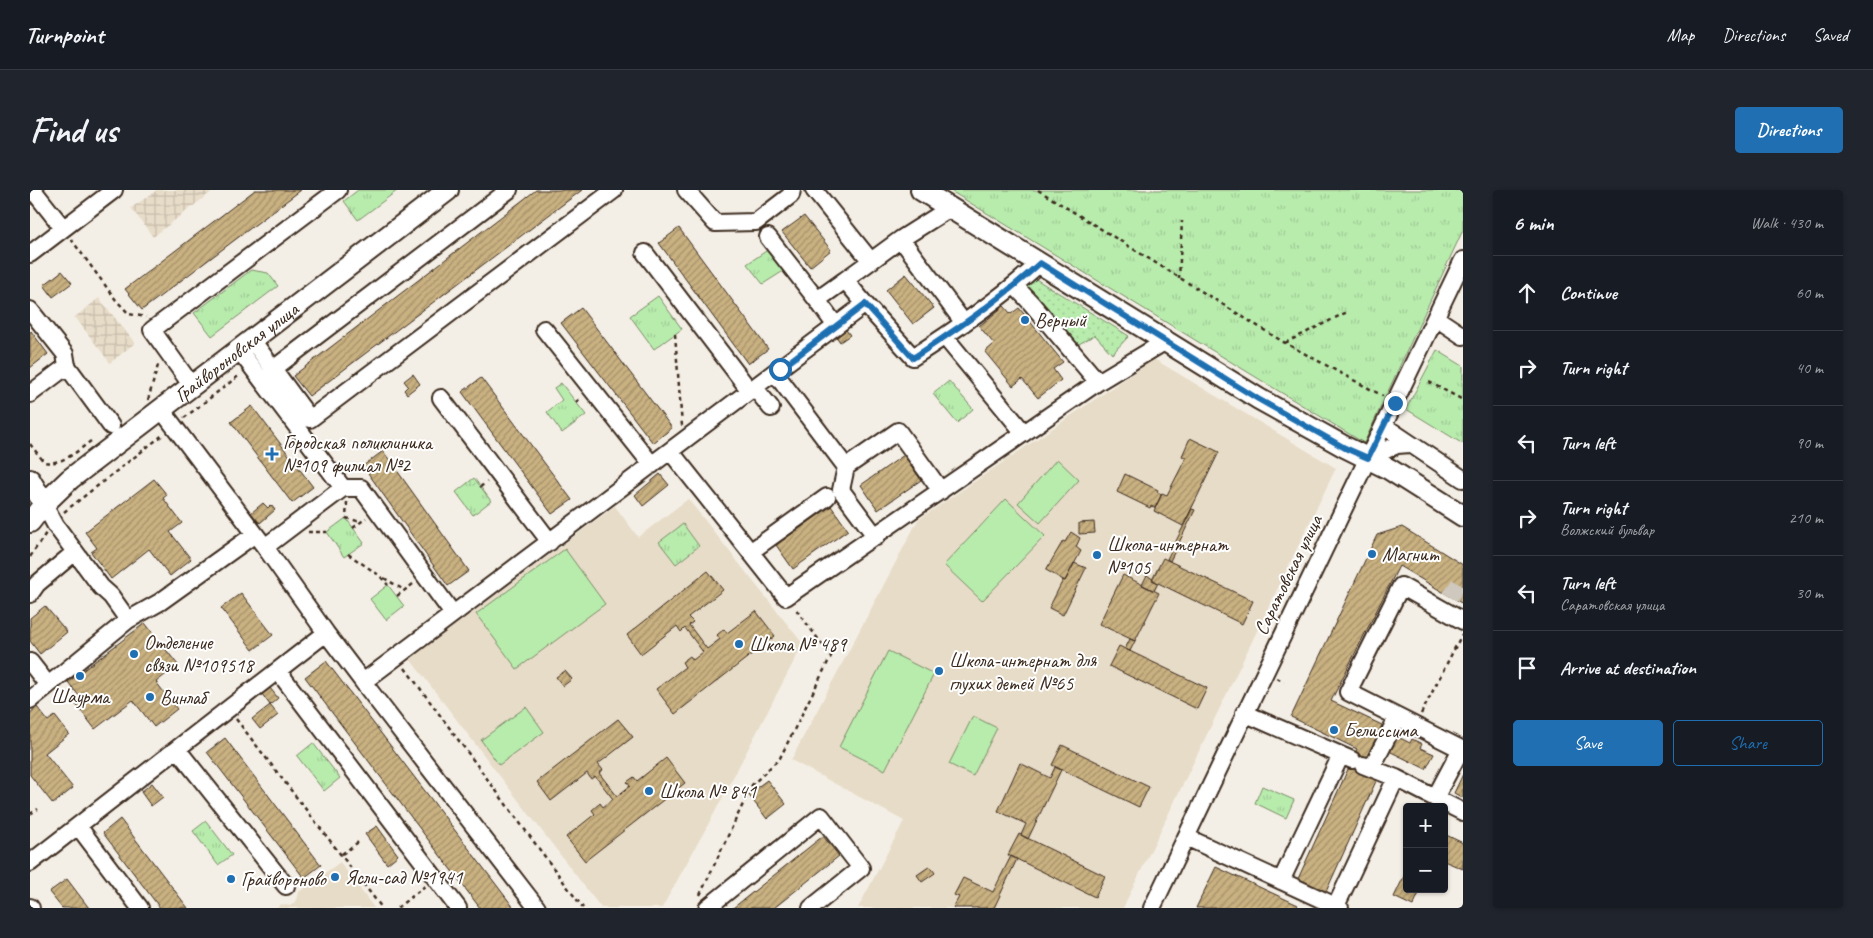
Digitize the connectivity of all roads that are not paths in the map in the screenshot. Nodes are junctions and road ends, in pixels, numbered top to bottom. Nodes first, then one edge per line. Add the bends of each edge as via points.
1 (34, 190) edge
2 (114, 190) edge
3 (338, 190) edge
4 (448, 190) edge
5 (509, 190) edge
6 (614, 190) edge
7 (686, 190) edge
8 (814, 190) edge
9 (922, 190) edge
10 (790, 192) edge
11 (950, 208) junction
12 (63, 228) junction
13 (768, 237) dead end
14 (901, 239) junction
15 (645, 253) dead end
16 (30, 254) edge
17 (870, 260) junction
18 (1463, 260) edge
19 (1040, 263) junction
20 (845, 280) junction
21 (1015, 286) junction
22 (816, 300) junction
23 (865, 304) junction
24 (30, 310) edge
25 (1436, 318) junction
26 (964, 323) junction
27 (836, 326) junction
28 (544, 329) dead end
29 (1463, 336) edge
30 (945, 337) junction
31 (1166, 341) junction
32 (246, 345) junction
33 (67, 366) junction
34 (272, 370) junction
35 (775, 372) junction
36 (1098, 382) junction
37 (192, 386) junction
38 (753, 390) junction
39 (30, 394) edge
40 (441, 398) dead end
41 (154, 405) junction
42 (771, 408) dead end
43 (112, 426) road end
44 (1384, 426) junction
45 (1024, 433) junction
46 (1410, 444) junction
47 (677, 447) junction
48 (1368, 458) junction
49 (652, 466) junction
50 (846, 467) junction
51 (1463, 478) edge
52 (30, 480) edge
53 (343, 488) junction
54 (941, 491) junction
55 (827, 496) dead end
56 (44, 504) junction
57 (1463, 516) edge
58 (30, 522) edge
59 (255, 534) junction
60 (876, 536) junction
61 (550, 542) junction
62 (265, 547) junction
63 (75, 552) junction
64 (750, 552) junction
65 (30, 594) edge
66 (453, 614) junction
67 (128, 620) junction
68 (1463, 621) edge
69 (326, 633) junction
70 (30, 662) edge
71 (278, 671) junction
72 (363, 682) junction
73 (48, 685) junction
74 (30, 700) edge
75 (1244, 712) junction
76 (1397, 718) junction
77 (177, 749) junction
78 (1462, 750) edge
79 (1357, 762) junction
80 (1396, 778) junction
81 (1435, 798) junction
82 (1463, 812) edge
83 (78, 826) junction
84 (1186, 837) junction
85 (30, 863) edge
86 (1282, 881) junction
87 (286, 886) dead end
88 (1312, 902) edge
89 (702, 904) edge
90 (1338, 907) edge
91 (140, 908) edge
92 (458, 908) edge
93 (537, 908) edge
94 (811, 908) edge
95 (1152, 908) edge

1 - 12 street
2 - 12 street
3 - 37 street via 152,330
4 - 32 main road, Грайвороновская улица
5 - 34 street
6 - 34 street via 310,420
7 - 10 street via 715,223 756,222
8 - 17 street
9 - 11 main road
11 - 14 street
11 - 19 main road
12 - 16 street
13 - 22 street
14 - 17 street
14 - 26 street
15 - 38 street
17 - 20 street
18 - 25 street, Саратовская улица
19 - 21 street
19 - 31 main road
20 - 22 street
20 - 23 street
21 - 26 street
21 - 36 street
22 - 27 street
23 - 27 street
23 - 30 street via 913,358
24 - 33 street via 64,354
25 - 29 street
25 - 44 street, Саратовская улица
26 - 30 street
27 - 35 street
28 - 49 street
30 - 45 street
31 - 36 street
31 - 48 main road via 1258,399
32 - 34 street
32 - 37 main road, Грайвороновская улица
32 - 53 street
33 - 39 street
33 - 43 street
35 - 38 street
35 - 50 street
36 - 45 street
37 - 41 main road, Грайвороновская улица
38 - 42 street
38 - 47 street
40 - 61 street
41 - 56 main road, Грайвороновская улица
41 - 59 street
44 - 46 street
44 - 48 street, Саратовская улица
45 - 54 street
46 - 48 street via 1397,445
46 - 51 street
47 - 49 street
47 - 64 street
48 - 57 main road
48 - 75 street, Саратовская улица
49 - 61 street
50 - 54 street via 898,431
50 - 60 street via 841,490
52 - 56 main road
53 - 62 street
53 - 66 street via 361,488
54 - 60 street
55 - 64 street
56 - 58 main road, Грайвороновская улица
56 - 63 street
59 - 62 street
59 - 67 street via 160,602
60 - 64 street via 786,597
61 - 66 street
62 - 69 street
63 - 65 street via 37,584
63 - 67 street
66 - 72 street
67 - 73 street
68 - 76 street via 1446,603 1401,586 1348,692
69 - 71 street
69 - 72 street
70 - 73 street
71 - 77 street
71 - 92 street
72 - 93 street
73 - 74 street
75 - 79 street
75 - 84 street, Саратовская улица
76 - 78 street
76 - 79 street
77 - 83 street
77 - 87 street
78 - 81 street
79 - 80 street
79 - 86 street
80 - 81 street
80 - 90 street
81 - 82 street
83 - 85 street
83 - 91 street
84 - 86 street
84 - 95 street, Саратовская улица
86 - 88 street
88 - 90 street
89 - 94 street via 820,816 861,868

